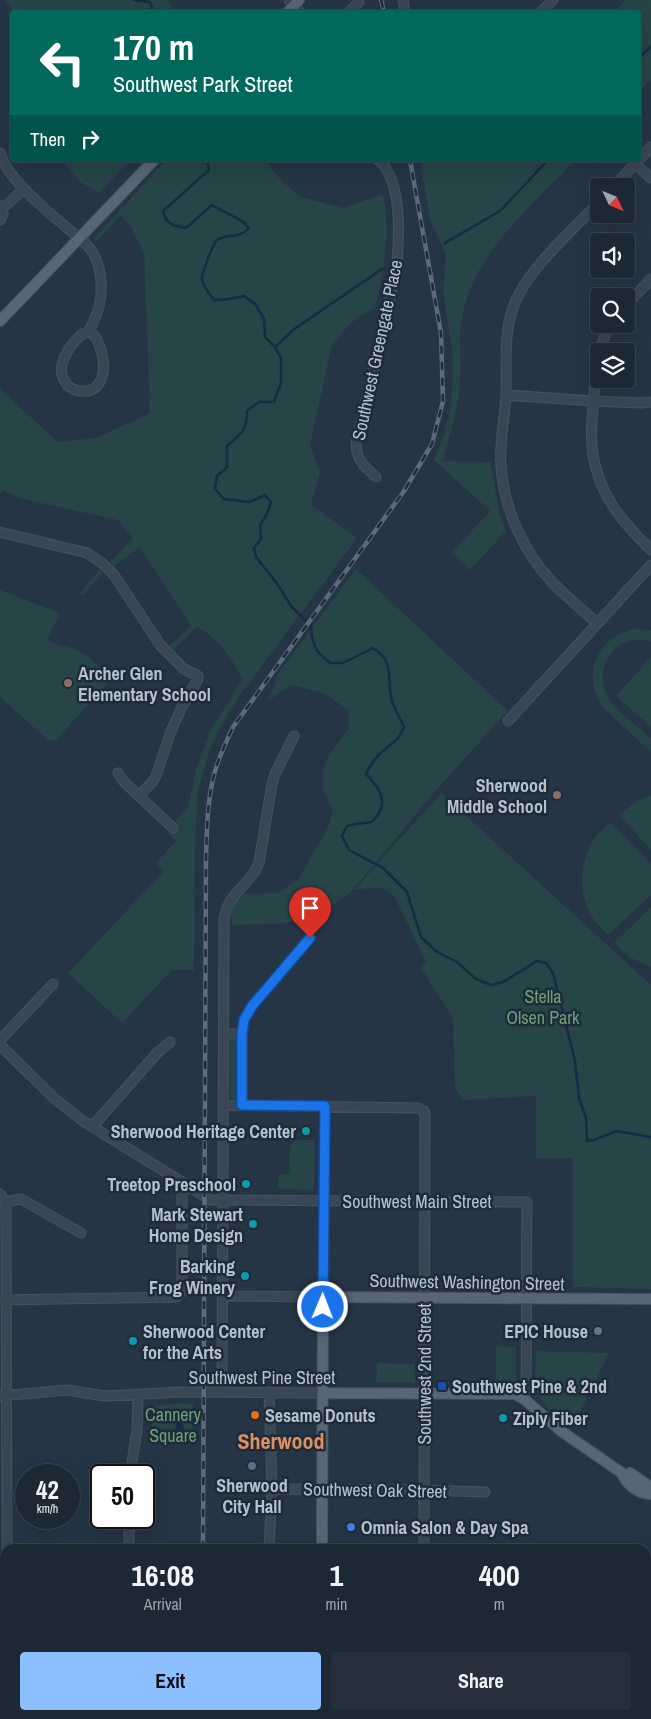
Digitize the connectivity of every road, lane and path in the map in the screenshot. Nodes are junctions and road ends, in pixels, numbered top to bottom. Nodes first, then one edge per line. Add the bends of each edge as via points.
1 (553, 0) edge
2 (359, 2) dead end
3 (351, 10) edge
4 (543, 10) edge
5 (651, 147) edge
6 (0, 153) edge
7 (641, 158) edge
8 (152, 162) edge
9 (380, 162) edge
10 (635, 164) joint
11 (622, 178) edge
12 (651, 178) edge
13 (24, 189) junction
14 (1, 207) edge
15 (590, 211) edge
16 (0, 220) edge
17 (79, 238) junction
18 (651, 279) edge
19 (635, 296) edge
20 (0, 322) edge
21 (89, 330) junction
22 (606, 333) edge
23 (506, 395) junction
24 (593, 401) junction
25 (651, 402) edge
26 (376, 477) dead end
27 (0, 532) edge
28 (651, 550) edge
29 (651, 565) edge
30 (597, 623) junction
31 (508, 721) dead end
32 (294, 736) dead end
33 (118, 774) dead end
34 (138, 796) junction
35 (172, 828) dead end
36 (310, 938) dead end
37 (53, 984) dead end
38 (224, 1034) junction
39 (242, 1034) junction
40 (0, 1040) edge
41 (170, 1042) dead end
42 (0, 1045) edge
43 (224, 1105) junction
44 (242, 1105) junction
45 (325, 1106) junction
46 (92, 1127) junction
47 (188, 1186) junction
48 (0, 1194) edge
49 (223, 1201) junction
50 (324, 1201) junction
51 (425, 1201) junction
52 (5, 1202) junction
53 (81, 1233) dead end
54 (222, 1296) junction
55 (323, 1297) junction
56 (425, 1297) junction
57 (527, 1298) junction
58 (651, 1299) edge
59 (3, 1300) edge
60 (222, 1392) junction
61 (270, 1392) junction
62 (323, 1393) junction
63 (424, 1393) junction
64 (138, 1395) junction
65 (4, 1396) edge
66 (524, 1399) junction
67 (132, 1464) edge
68 (269, 1489) junction
69 (322, 1489) junction
70 (424, 1490) junction
71 (650, 1491) edge
72 (485, 1492) dead end
73 (4, 1521) edge
74 (129, 1529) edge
75 (6, 1544) edge
76 (129, 1544) edge
77 (269, 1544) edge
78 (322, 1544) edge
79 (424, 1544) edge

1 - 4 street
2 - 3 street
5 - 7 street
6 - 13 street
8 - 17 main road
9 - 26 street, Southwest Greengate Place via 394,185 399,227 398,259 356,444 356,454 361,463
10 - 11 street
10 - 12 street
13 - 14 street
13 - 17 street
14 - 16 street via 3,217
15 - 23 street via 538,266 518,296 507,333
17 - 20 main road
17 - 21 street via 94,254 100,271 100,302
18 - 19 street
21 - 21 street via 79,336 61,366 63,379 77,391 93,388 102,379 104,371 99,343
22 - 24 street via 597,359
23 - 24 street
23 - 30 street via 501,465 504,493 514,522 524,544 546,575
24 - 25 street
24 - 28 street via 592,447 599,480 623,522
27 - 34 street via 75,549 96,558 109,568 166,652 184,669 198,676 167,741 156,776
29 - 30 street
30 - 31 street
32 - 38 street via 272,784 259,863 226,910
33 - 34 street
34 - 35 street
36 - 39 street via 252,1006 244,1020
37 - 40 street
38 - 39 street
38 - 43 street
39 - 44 street
41 - 46 street
42 - 46 street, Southwest Main Street via 55,1099
43 - 44 street
43 - 49 street
44 - 45 street
45 - 50 street
45 - 51 street, Southwest 2nd Street via 424,1110
46 - 47 street, Southwest Main Street
47 - 49 street, Southwest Main Street via 211,1200
47 - 59 street via 182,1194 182,1291 177,1297
48 - 52 street
49 - 50 street, Southwest Main Street
49 - 54 street
50 - 51 street, Southwest Main Street
50 - 55 street
51 - 56 street, Southwest 2nd Street
51 - 57 street, Southwest Main Street via 527,1202
52 - 53 street via 21,1199
52 - 59 street
54 - 55 street, Southwest Washington Street
54 - 60 street
55 - 56 main road, Southwest Washington Street
55 - 62 main road
56 - 57 main road, Southwest Washington Street
56 - 63 street, Southwest 2nd Street
57 - 58 main road, Southwest Washington Street
57 - 66 street
59 - 65 street
60 - 61 street, Southwest Pine Street
60 - 64 street, Southwest Pine Street
61 - 62 street, Southwest Pine Street
61 - 68 street
62 - 63 main road, Southwest Pine Street
62 - 69 main road
63 - 66 main road, Southwest Pine Street via 512,1394
63 - 70 street, Southwest 2nd Street
64 - 65 street, Southwest Pine Street via 105,1396 73,1390
64 - 67 street
65 - 73 street
66 - 71 main road via 561,1431 626,1473 624,1480 643,1494
68 - 69 street, Southwest Oak Street
68 - 77 street
69 - 70 street, Southwest Oak Street
69 - 78 main road
70 - 72 street, Southwest Oak Street
70 - 79 street, Southwest 2nd Street
73 - 75 street
74 - 76 street

